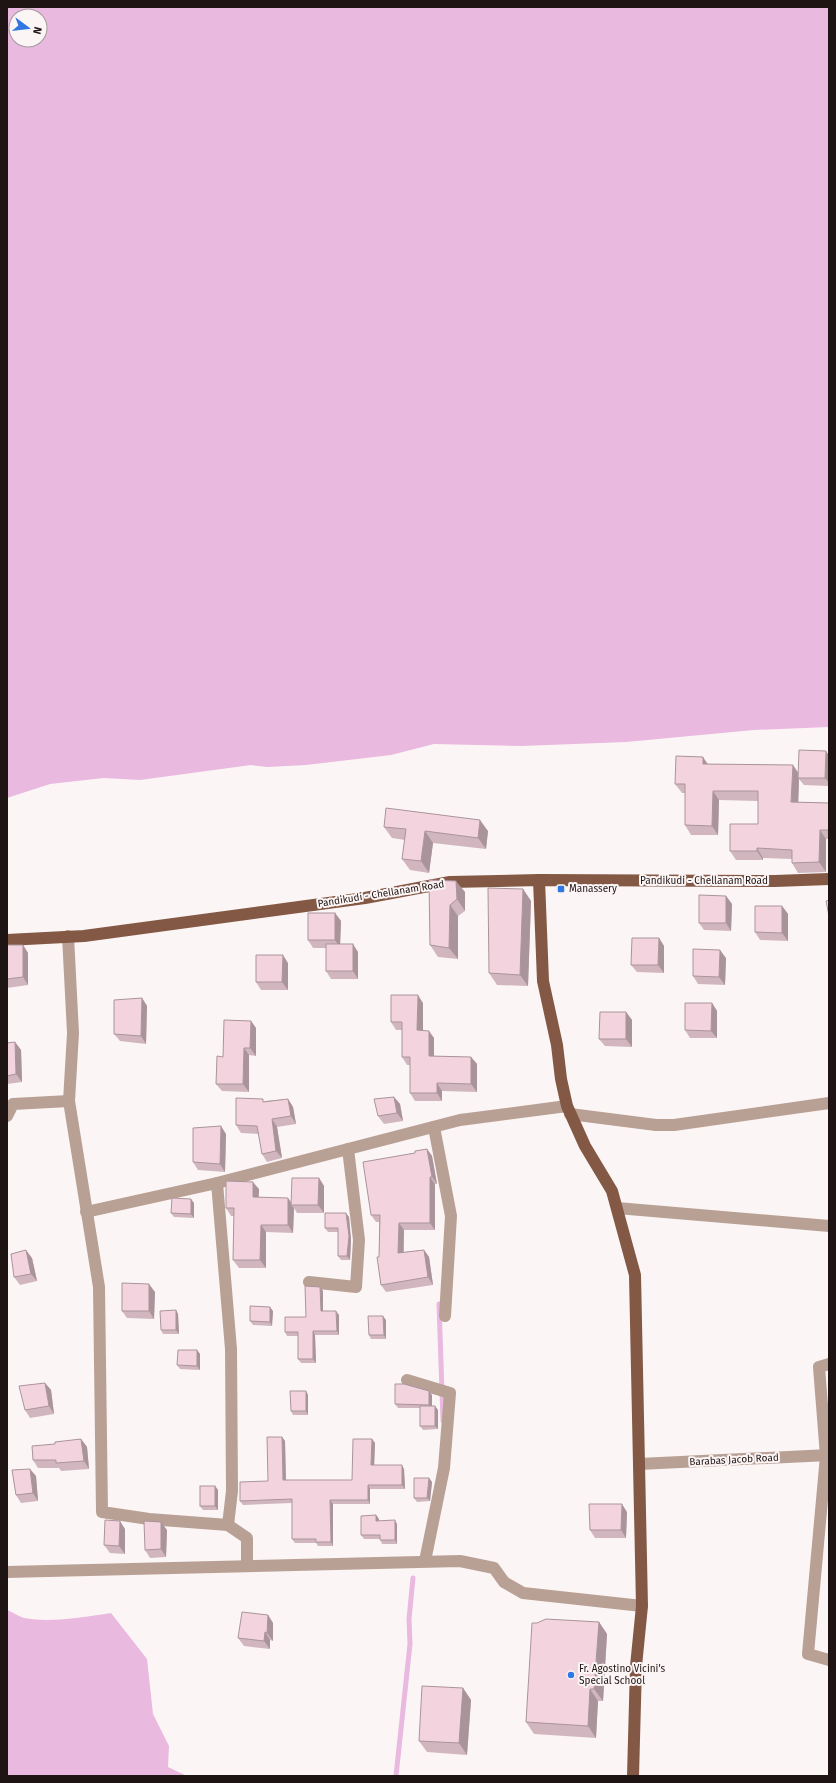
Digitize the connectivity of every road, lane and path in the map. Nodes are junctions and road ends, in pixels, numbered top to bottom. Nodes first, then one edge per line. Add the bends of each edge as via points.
1 (829, 879) edge
2 (539, 880) junction
3 (68, 936) junction
4 (7, 940) edge
5 (69, 1101) junction
6 (829, 1103) edge
7 (569, 1110) junction
8 (8, 1113) edge
9 (434, 1126) junction
10 (348, 1149) junction
11 (217, 1183) junction
12 (617, 1208) junction
13 (86, 1212) junction
14 (829, 1226) edge
15 (309, 1282) dead end
16 (445, 1316) dead end
17 (829, 1364) edge
18 (407, 1380) dead end
19 (827, 1456) edge
20 (639, 1464) junction
21 (228, 1525) junction
22 (425, 1561) junction
23 (246, 1566) junction
24 (7, 1572) edge
25 (642, 1606) junction
26 (829, 1660) edge
27 (633, 1776) edge

1 - 2 main road, Pandikudi - Chellanam Road
2 - 3 main road, Pandikudi - Chellanam Road via 450,882 365,898
2 - 7 main road via 543,981
3 - 4 main road, Pandikudi - Chellanam Road
3 - 5 street via 73,1033
5 - 8 street via 13,1104
5 - 13 street
6 - 7 street via 674,1125 656,1125
7 - 9 street via 460,1120
7 - 12 main road via 585,1146 612,1191
9 - 10 street
9 - 16 street via 451,1216
10 - 11 street
10 - 15 street via 359,1240 356,1287
11 - 13 street
11 - 21 street via 231,1349 232,1491
12 - 14 street
12 - 20 main road via 636,1275
13 - 21 street via 99,1287 102,1512 149,1519
17 - 19 street via 819,1367
18 - 22 street via 450,1393 444,1468
19 - 20 street, Barabas Jacob Road
19 - 26 street via 808,1654
20 - 25 main road
21 - 23 street via 247,1538
22 - 23 street
22 - 25 street via 460,1561 494,1568 504,1582 523,1593
23 - 24 street
25 - 27 main road via 636,1666

